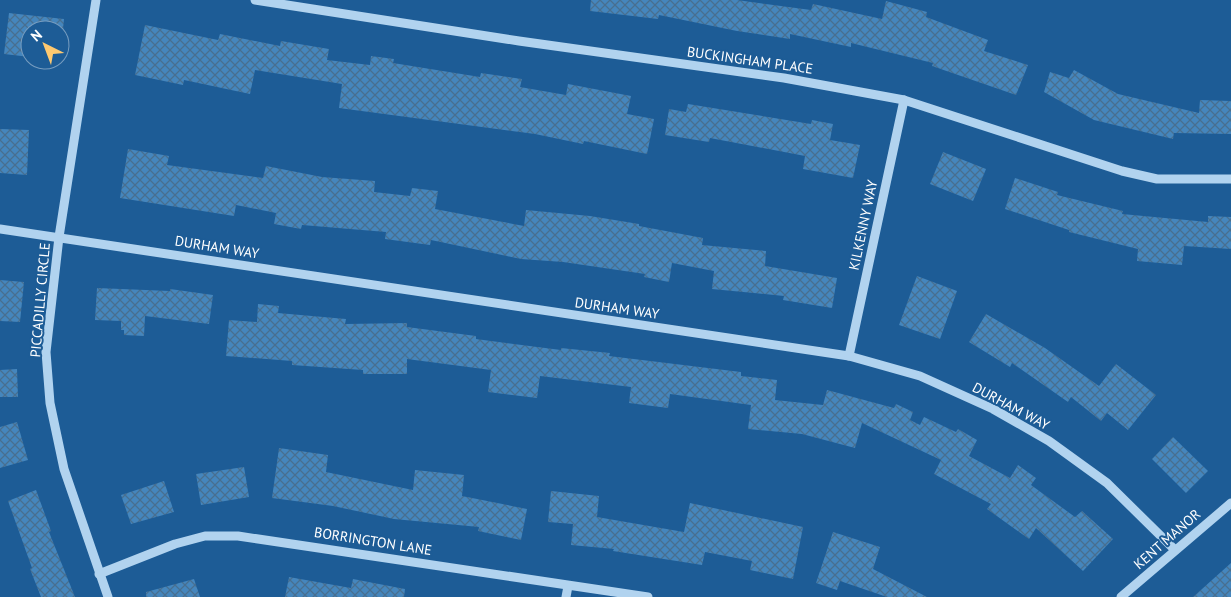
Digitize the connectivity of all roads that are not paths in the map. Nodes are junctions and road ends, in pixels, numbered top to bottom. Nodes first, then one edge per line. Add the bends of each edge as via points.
1 (96, 0) edge
2 (255, 0) edge
3 (904, 100) junction
4 (1231, 179) edge
5 (0, 228) edge
6 (59, 237) junction
7 (849, 356) junction
8 (1231, 503) edge
9 (1175, 550) junction
10 (99, 574) junction
11 (568, 586) junction
12 (108, 597) edge
13 (566, 597) edge
14 (648, 597) edge
15 (1121, 597) edge

1 - 6 street, PICCADILLY CIRCLE
2 - 3 street, BUCKINGHAM PLACE via 784,78
3 - 4 street, BUCKINGHAM PLACE via 1122,171 1157,179
3 - 7 street, KILKENNY WAY
5 - 6 street, DURHAM WAY
6 - 7 street, DURHAM WAY
6 - 10 street, PICCADILLY CIRCLE via 46,352 50,403 64,469
7 - 9 street, DURHAM WAY via 920,376 993,409 1049,441 1107,483
8 - 9 street, KENT MANOR
9 - 15 street, KENT MANOR
10 - 11 street, BORRINGTON LANE via 175,544 205,536 238,536
10 - 12 street, PICCADILLY CIRCLE
11 - 13 street
11 - 14 street, BORRINGTON LANE

